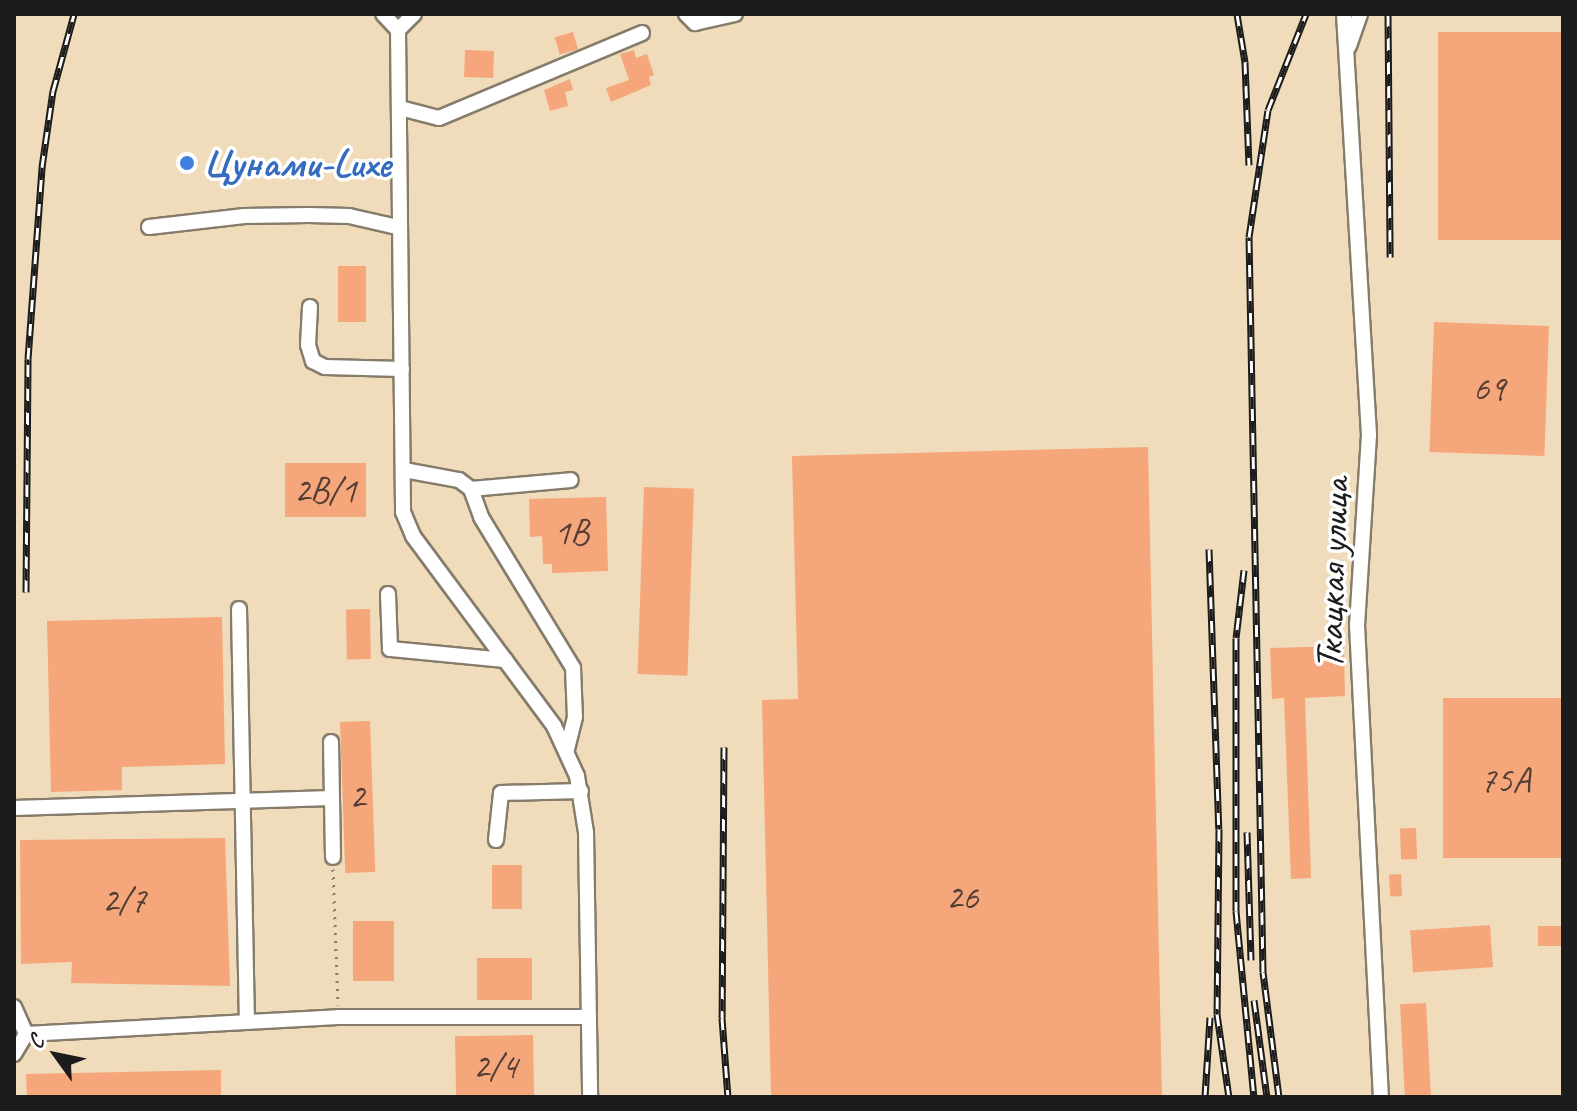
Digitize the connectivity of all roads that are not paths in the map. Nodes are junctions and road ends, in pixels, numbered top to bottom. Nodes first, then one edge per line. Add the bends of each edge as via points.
1 (383, 14) edge
2 (414, 14) edge
3 (735, 14) edge
4 (1344, 14) edge
5 (1360, 14) edge
6 (691, 18) edge
7 (398, 30) junction
8 (642, 33) dead end
9 (1346, 54) junction
10 (400, 108) junction
11 (149, 227) dead end
12 (397, 227) junction
13 (310, 307) dead end
14 (402, 369) junction
15 (404, 470) junction
16 (571, 480) dead end
17 (471, 489) junction
18 (388, 594) dead end
19 (239, 609) dead end
20 (505, 660) junction
21 (331, 742) dead end
22 (567, 750) junction
23 (581, 791) junction
24 (332, 798) junction
25 (244, 800) junction
26 (14, 808) edge
27 (496, 840) dead end
28 (333, 857) road end
29 (14, 1007) edge
30 (589, 1017) junction
31 (247, 1021) junction
32 (26, 1034) junction
33 (14, 1054) edge
34 (590, 1097) edge
35 (1381, 1097) edge

1 - 7 street
2 - 7 street
3 - 6 street
4 - 9 street, Ткацкая улица
5 - 9 street, Ткацкая улица
7 - 10 street
8 - 10 street via 439,118
9 - 35 street, Ткацкая улица via 1369,435 1357,625
10 - 12 street
11 - 12 street via 309,215 349,216
12 - 14 street
13 - 14 street via 308,345 313,361 325,367
14 - 15 street
15 - 17 street via 459,480
15 - 20 street via 406,524
16 - 17 street
17 - 22 street via 481,517 573,668 575,717
18 - 20 street via 390,649
19 - 25 street
20 - 22 street
21 - 24 street
22 - 23 street
23 - 27 street via 501,793
23 - 30 street
24 - 25 street
24 - 28 street
25 - 26 street
25 - 31 street
29 - 32 street
30 - 31 street
30 - 34 street
31 - 32 street
32 - 33 street

